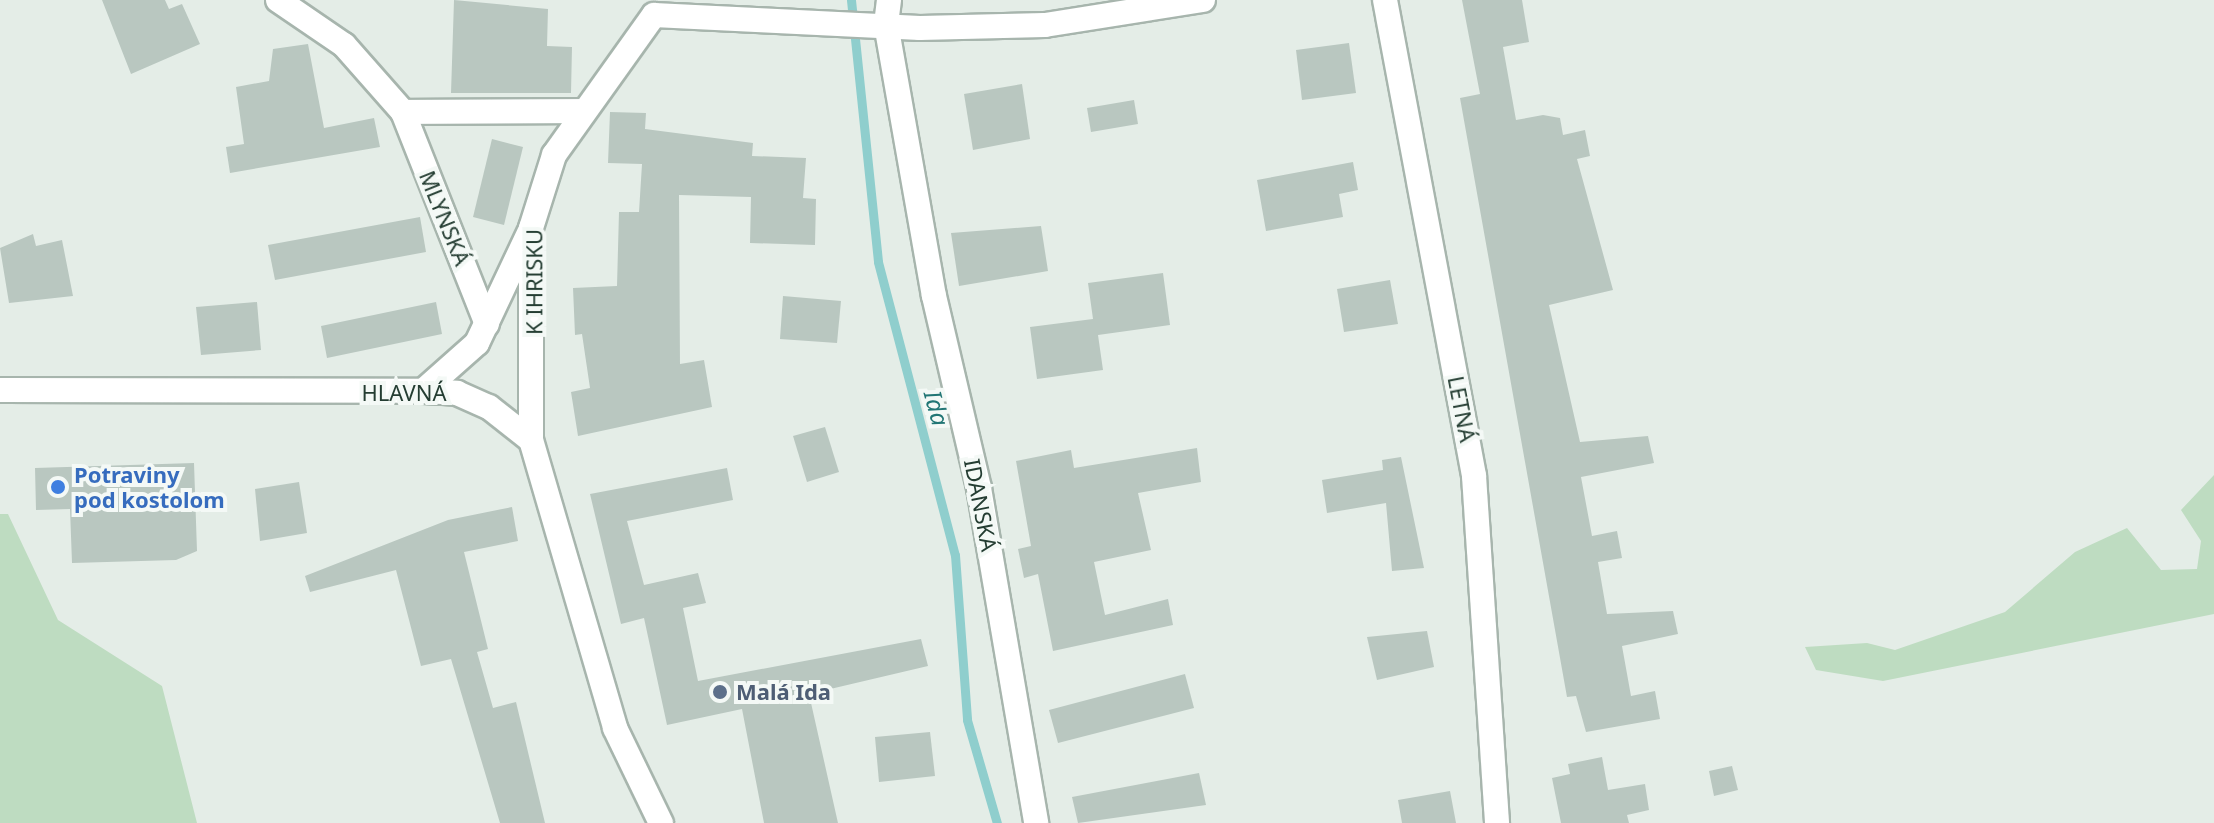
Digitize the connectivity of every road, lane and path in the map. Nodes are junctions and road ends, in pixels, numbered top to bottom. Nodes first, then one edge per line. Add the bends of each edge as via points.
1 (278, 0) edge
2 (1203, 0) edge
3 (1385, 0) edge
4 (651, 8) edge
5 (882, 16) edge
6 (579, 111) junction
7 (403, 112) junction
8 (531, 228) junction
9 (487, 324) junction
10 (0, 390) edge
11 (423, 391) junction
12 (531, 440) junction
13 (661, 823) edge
14 (1036, 823) edge
15 (1497, 823) edge

1 - 7 street, MLYNSKÁ via 344,45
2 - 5 street, K IHRISKU via 1045,25
3 - 15 street, LETNÁ via 1474,476
4 - 5 street, K IHRISKU via 827,20
4 - 6 street, K IHRISKU
5 - 14 street, IDANSKÁ
6 - 7 street
6 - 8 street, K IHRISKU via 554,155
7 - 9 street, MLYNSKÁ
8 - 9 street
8 - 12 street, K IHRISKU
9 - 11 street via 477,343
10 - 11 street, HLAVNÁ
11 - 12 street, HLAVNÁ via 468,397
12 - 13 street via 615,728

